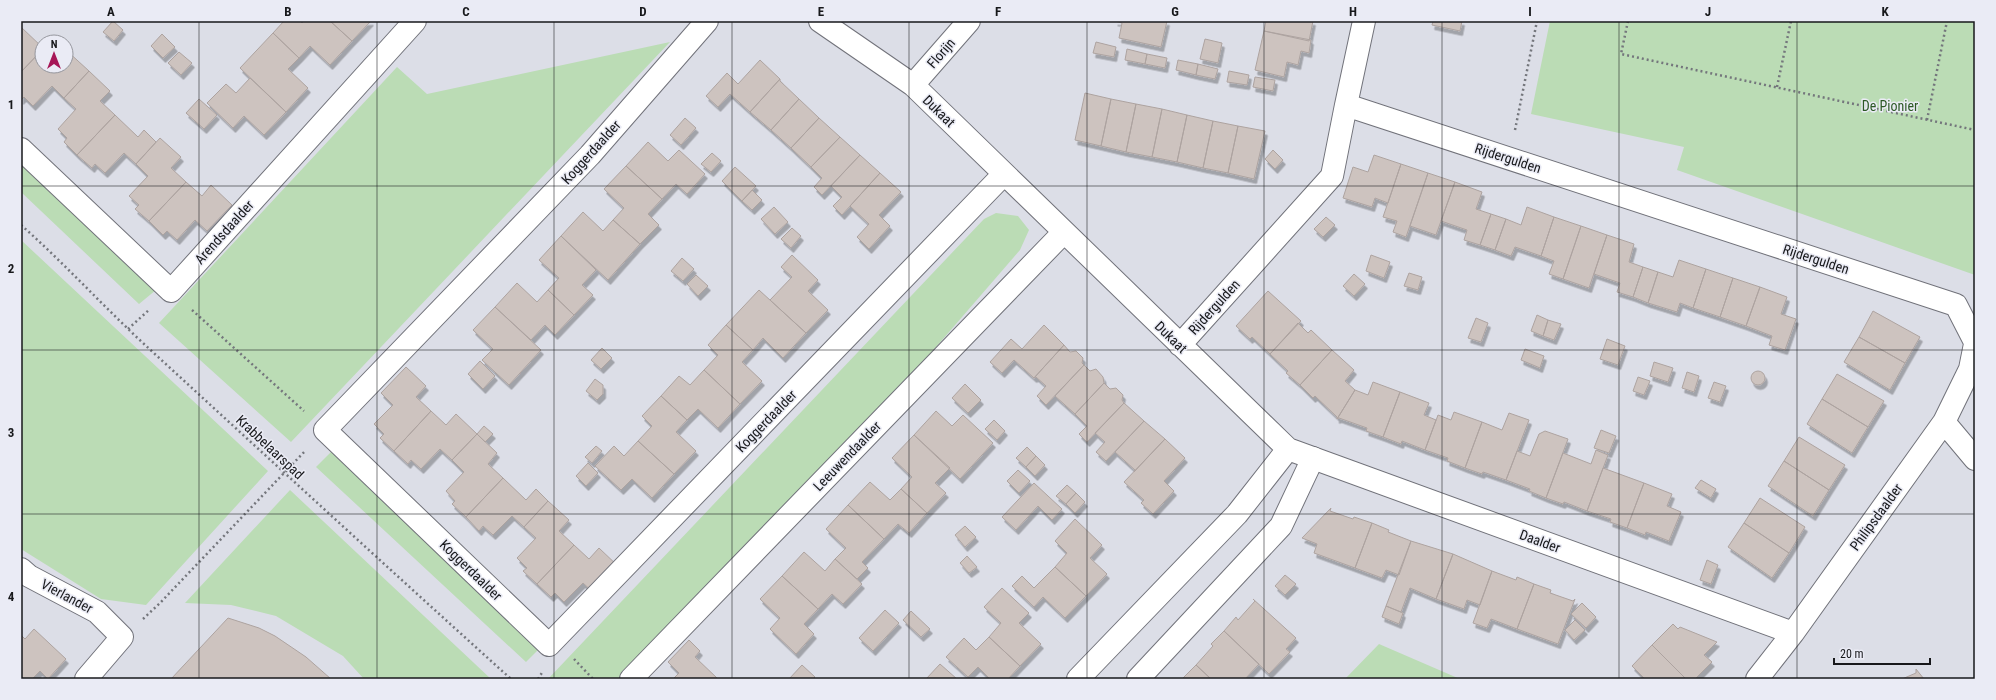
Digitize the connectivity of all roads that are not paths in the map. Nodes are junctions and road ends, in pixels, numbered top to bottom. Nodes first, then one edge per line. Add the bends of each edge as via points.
1 (415, 21) edge
2 (707, 21) edge
3 (820, 21) edge
4 (969, 21) edge
5 (1364, 21) edge
6 (913, 85) junction
7 (1346, 105) junction
8 (21, 149) edge
9 (1004, 174) junction
10 (1064, 232) junction
11 (1956, 305) joint
12 (1975, 343) edge
13 (1180, 345) junction
14 (1944, 422) junction
15 (1288, 449) junction
16 (1313, 458) junction
17 (1975, 459) edge
18 (21, 570) edge
19 (1793, 633) junction
20 (86, 679) edge
21 (631, 679) edge
22 (1078, 679) edge
23 (1138, 679) edge
24 (1757, 679) edge

1 - 8 street, Arendsdaalder via 171,290
2 - 9 street, Koggerdaalder via 590,155 325,430 549,645
3 - 6 street, Dukaat
4 - 6 street, Florijn
5 - 7 street
6 - 9 street, Dukaat
7 - 11 street, Rijdergulden
7 - 13 street, Rijdergulden via 1332,176
9 - 10 street, Dukaat
10 - 13 street, Dukaat
10 - 21 street, Leeuwendaalder
11 - 12 street, Philipsdaalder
12 - 14 street, Philipsdaalder via 1970,369
13 - 15 street, Dukaat
14 - 17 street
14 - 19 street, Philipsdaalder
15 - 16 street, Daalder
15 - 22 street via 1237,514
16 - 19 street, Daalder
16 - 23 street via 1281,526
18 - 20 street, Vierlander via 97,612 122,637
19 - 24 street, Philipsdaalder

